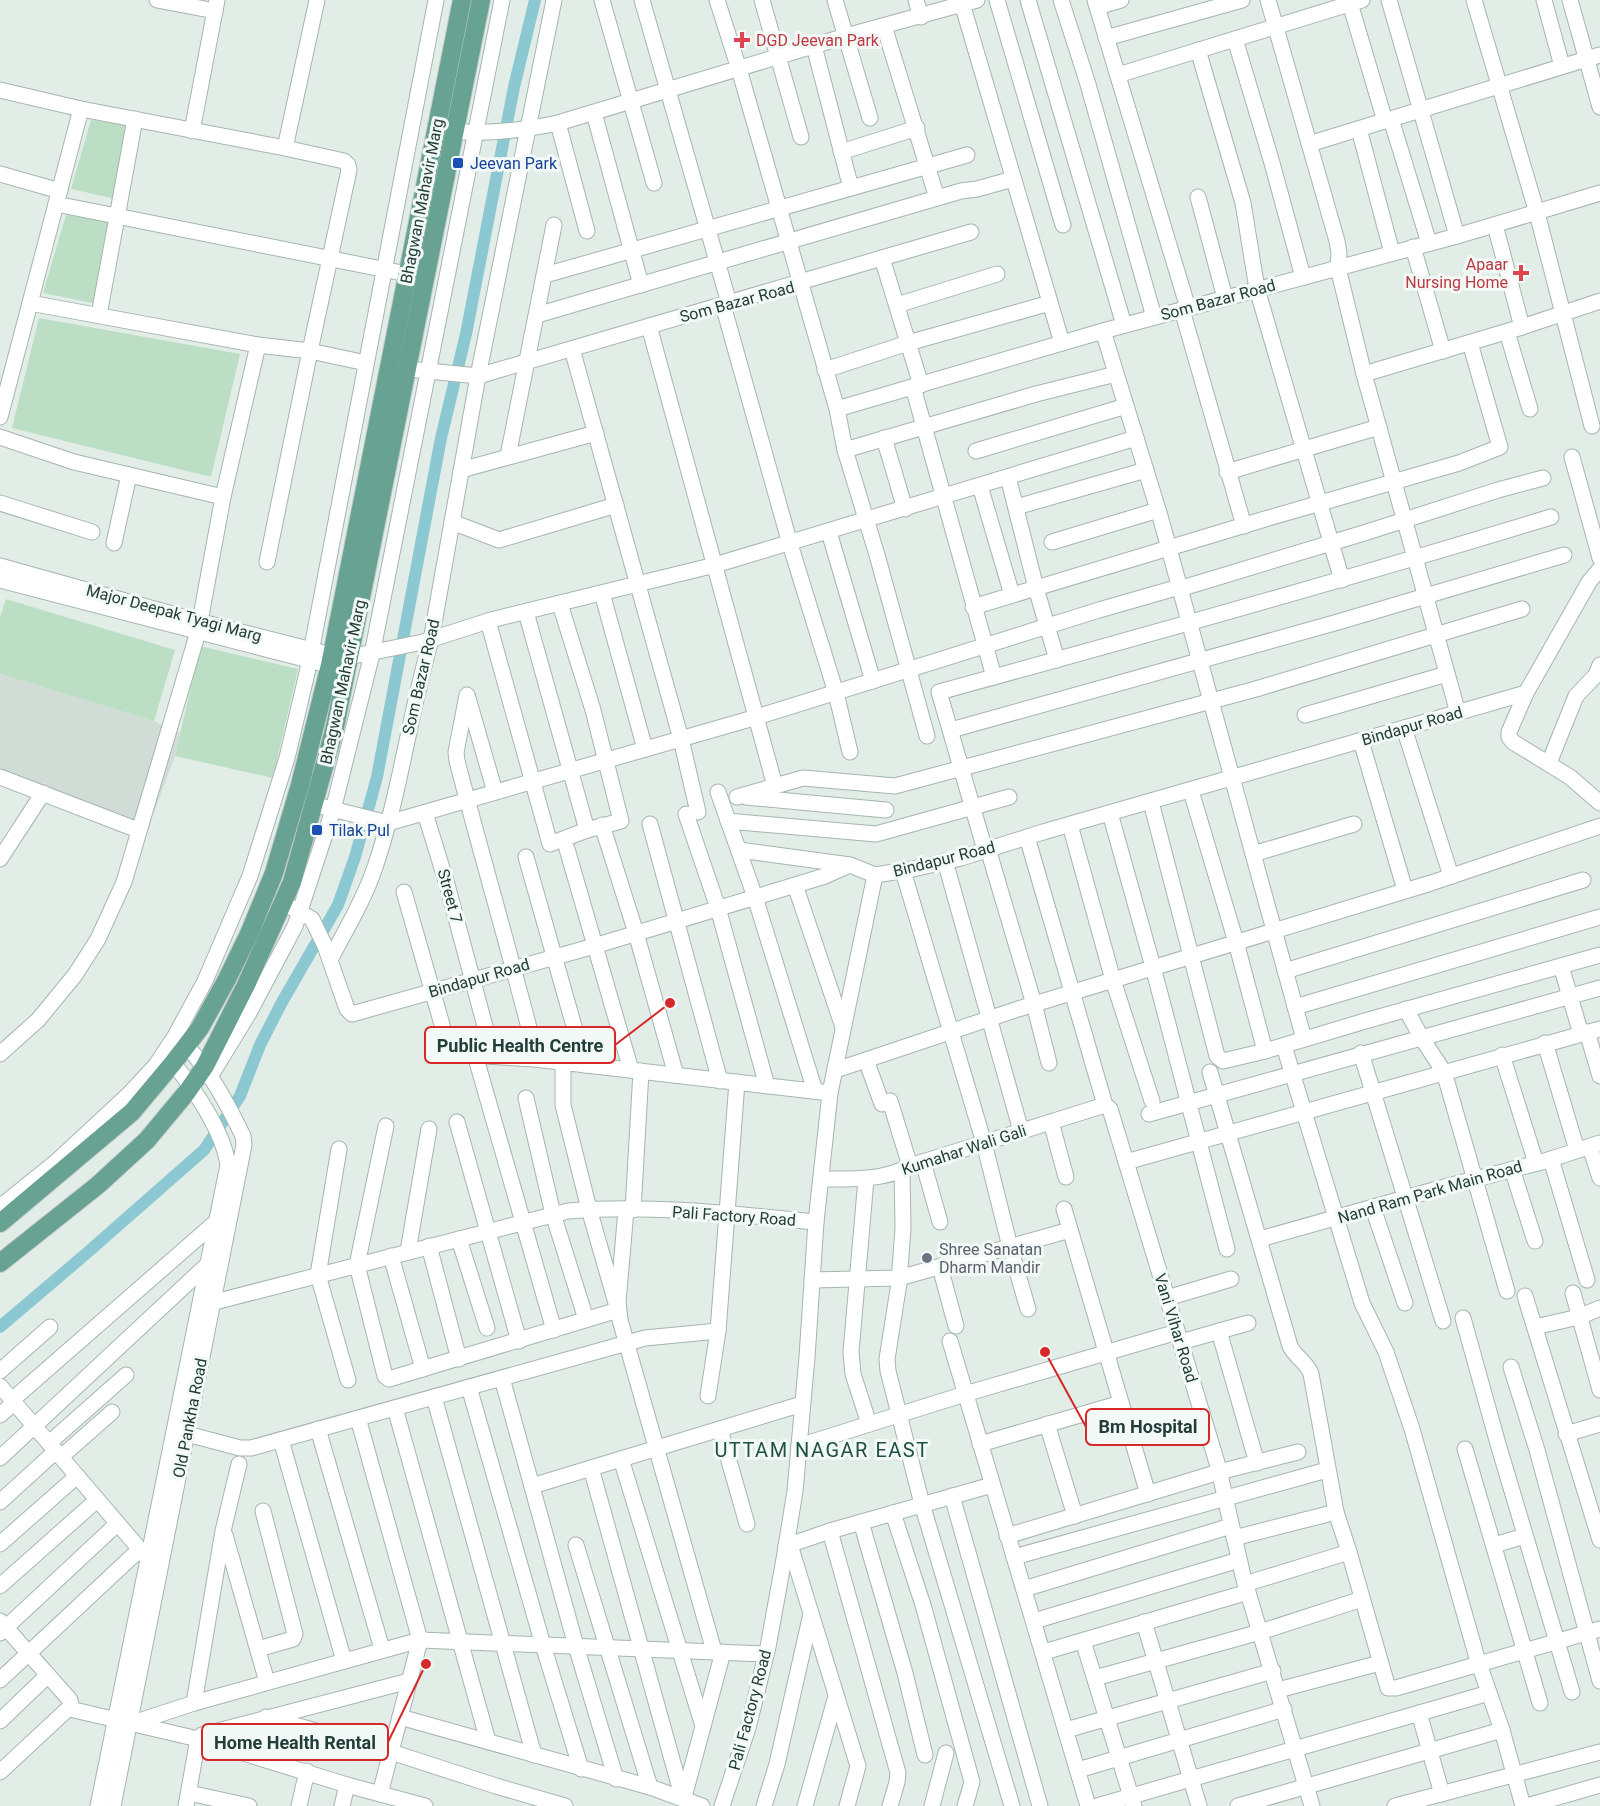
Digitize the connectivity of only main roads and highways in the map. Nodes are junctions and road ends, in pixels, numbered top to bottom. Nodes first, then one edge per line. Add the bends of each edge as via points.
1 (462, 0) edge
2 (481, 0) edge
3 (340, 661) junction
4 (0, 1211) edge
5 (0, 1263) edge

1 - 3 main road, Bhagwan Mahavir Marg via 407,274
2 - 3 main road, Bhagwan Mahavir Marg via 406,368
3 - 4 main road, Bhagwan Mahavir Marg via 274,873 249,934 193,1023 186,1045 132,1112
3 - 5 main road, Bhagwan Mahavir Marg via 335,727 292,882 208,1071 191,1085 147,1140 98,1185

